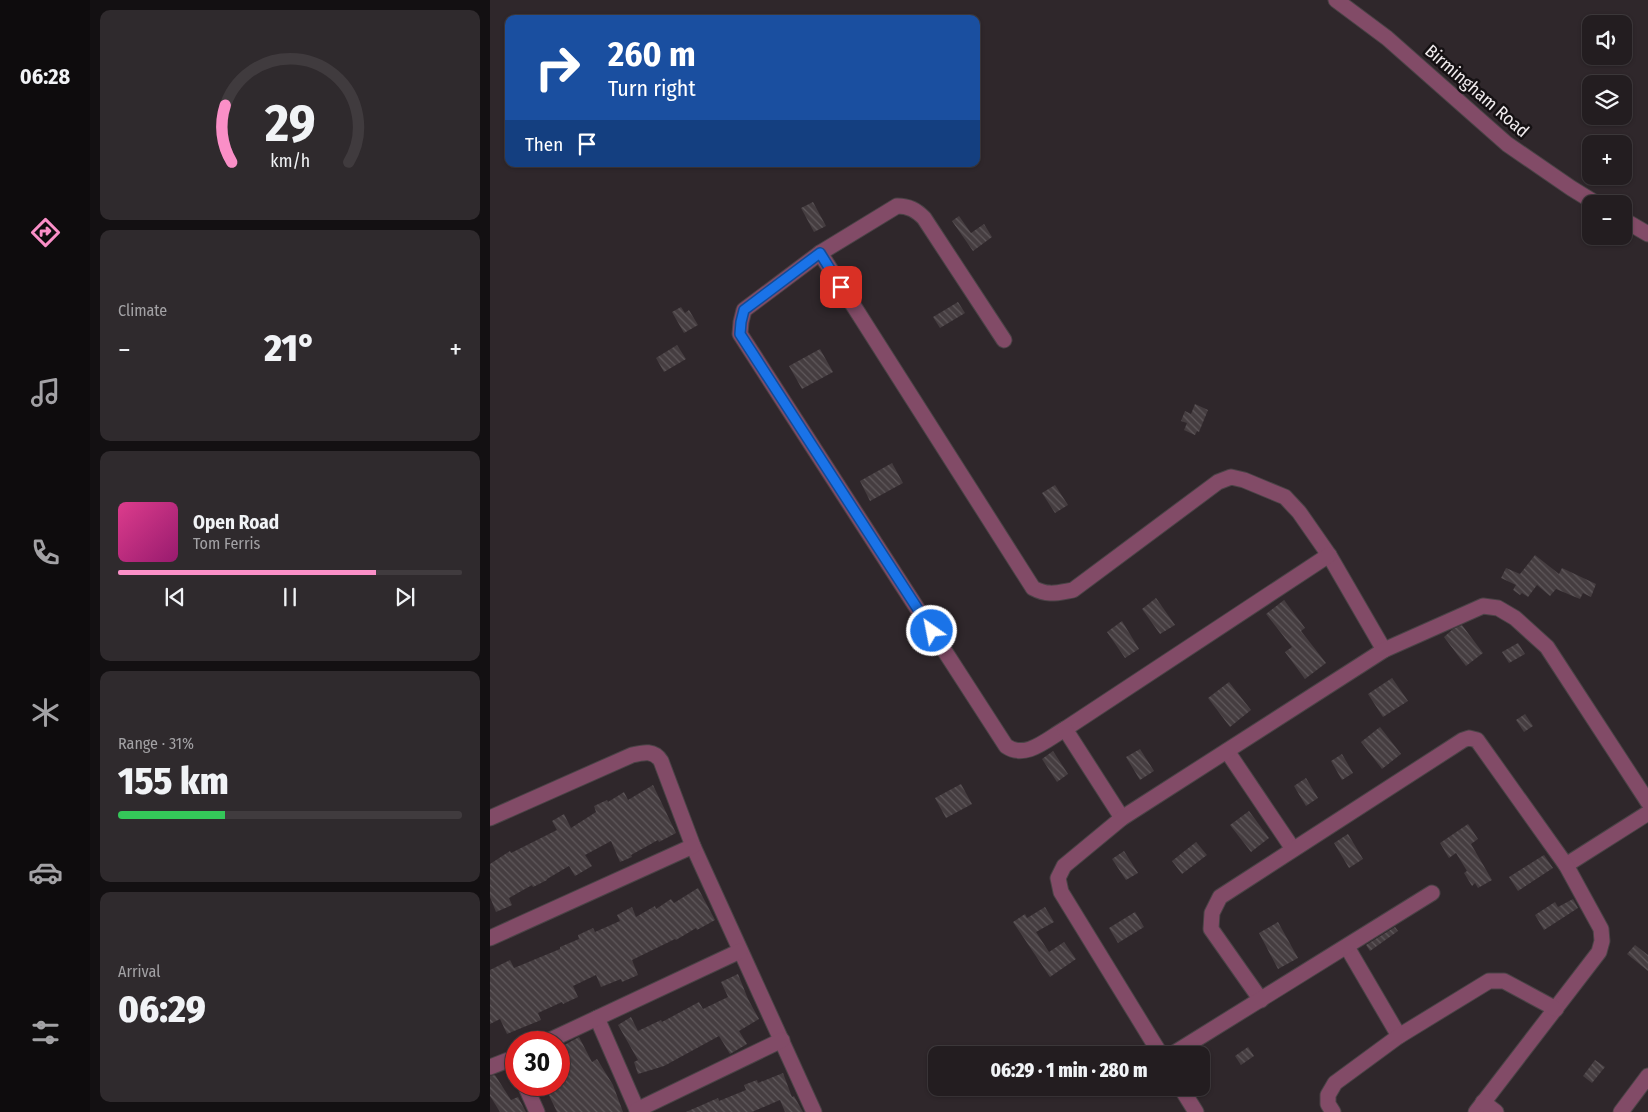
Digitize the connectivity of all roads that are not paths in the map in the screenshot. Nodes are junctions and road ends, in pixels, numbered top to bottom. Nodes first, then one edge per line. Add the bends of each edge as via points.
1 (1336, 0) edge
2 (1582, 195) edge
3 (1632, 225) edge
4 (1648, 234) edge
5 (820, 253) junction
6 (1004, 340) dead end
7 (1329, 555) junction
8 (1384, 650) junction
9 (1065, 729) junction
10 (1227, 751) junction
11 (1648, 802) edge
12 (1648, 813) edge
13 (490, 818) edge
14 (1122, 818) junction
15 (693, 846) junction
16 (1293, 849) junction
17 (1566, 865) junction
18 (1432, 893) dead end
19 (490, 938) edge
20 (1347, 947) junction
21 (740, 951) junction
22 (1261, 1000) junction
23 (1556, 1009) junction
24 (597, 1018) junction
25 (569, 1031) edge
26 (1399, 1036) junction
27 (782, 1040) junction
28 (1155, 1046) edge
29 (1186, 1046) edge
30 (505, 1063) edge
31 (490, 1067) edge
32 (1648, 1076) edge
33 (530, 1096) edge
34 (1186, 1096) edge
35 (1479, 1107) edge
36 (638, 1111) edge
37 (537, 1112) edge
38 (814, 1112) edge
39 (1196, 1112) edge
40 (1333, 1112) edge
41 (1496, 1112) edge
42 (1622, 1112) edge

1 - 2 street, Birmingham Road via 1387,38 1508,144
3 - 4 street
5 - 6 street via 897,206 907,206 924,218
5 - 7 street via 1033,588 1054,594 1073,590 1218,482 1231,478 1285,497
5 - 9 street via 744,310 740,334 1006,746 1014,752 1028,751
7 - 8 street
7 - 9 street
8 - 10 street
8 - 11 street via 1483,606 1498,608 1515,618 1547,647
9 - 14 street
10 - 14 street
10 - 16 street
12 - 17 street
13 - 15 street via 632,755 649,752 661,761
14 - 28 street via 1064,866 1058,878 1061,892
15 - 19 street
15 - 21 street
16 - 17 street via 1469,738 1477,740
16 - 22 street via 1220,897 1212,913 1211,929
17 - 23 street via 1601,929 1602,941 1599,952
18 - 20 street
20 - 22 street
20 - 26 street
21 - 24 street
21 - 27 street
22 - 29 street
23 - 26 street via 1504,981 1489,981
23 - 35 street
24 - 25 street
24 - 36 street
26 - 40 street via 1335,1083 1328,1095 1328,1104
27 - 36 street
27 - 38 street
30 - 31 street
32 - 42 street
33 - 37 street
34 - 39 street
35 - 41 street

